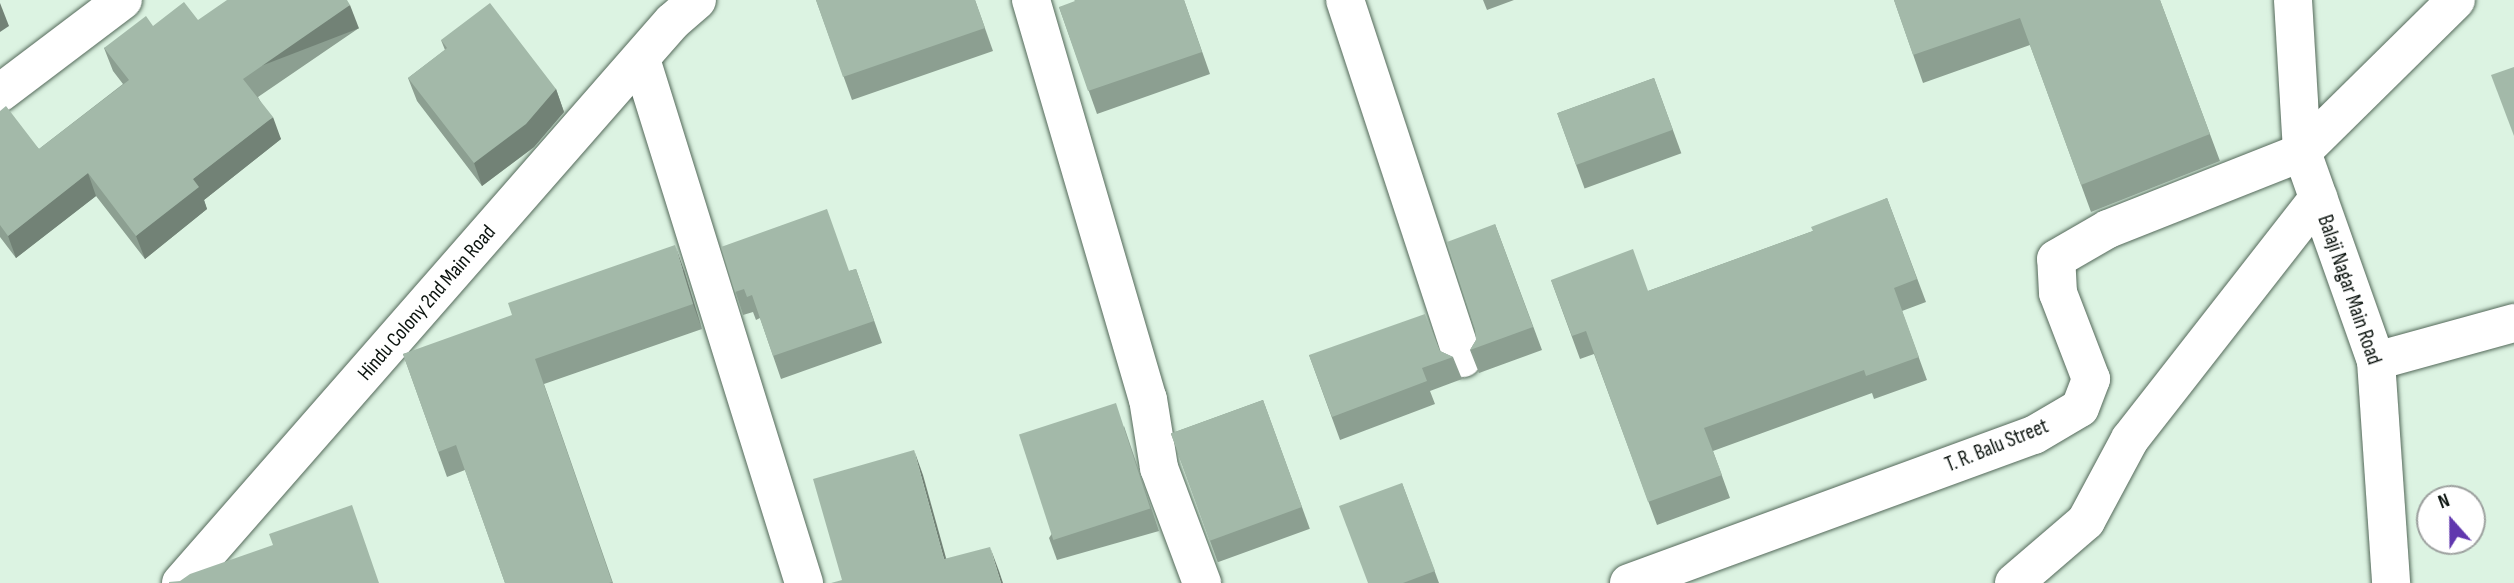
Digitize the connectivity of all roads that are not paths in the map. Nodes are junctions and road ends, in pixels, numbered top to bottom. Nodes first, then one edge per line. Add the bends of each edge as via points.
1 (123, 0) edge
2 (1345, 0) edge
3 (2293, 0) edge
4 (2456, 0) edge
5 (1040, 2) edge
6 (678, 7) edge
7 (641, 59) junction
8 (0, 93) edge
9 (2302, 152) junction
10 (2318, 198) junction
11 (2514, 323) edge
12 (1463, 358) dead end
13 (2376, 361) junction
14 (181, 583) edge
15 (804, 583) edge
16 (1202, 583) edge
17 (1629, 583) edge
18 (2014, 583) edge
19 (2391, 583) edge

1 - 8 street
2 - 12 street
3 - 9 street, Balaji Nagar Main Road
4 - 9 street
5 - 16 street via 1148,398 1159,468
6 - 7 street, Hindu Colony 2nd Main Road
7 - 14 street, Hindu Colony 2nd Main Road
7 - 15 street
9 - 10 street, Balaji Nagar Main Road
9 - 17 street, T. R. Balu Street via 2108,229 2056,259 2058,293 2091,379 2080,408 2034,435
10 - 13 street, Balaji Nagar Main Road
10 - 18 street via 2130,439 2086,521
11 - 13 street
13 - 19 street, Balaji Nagar Main Road

